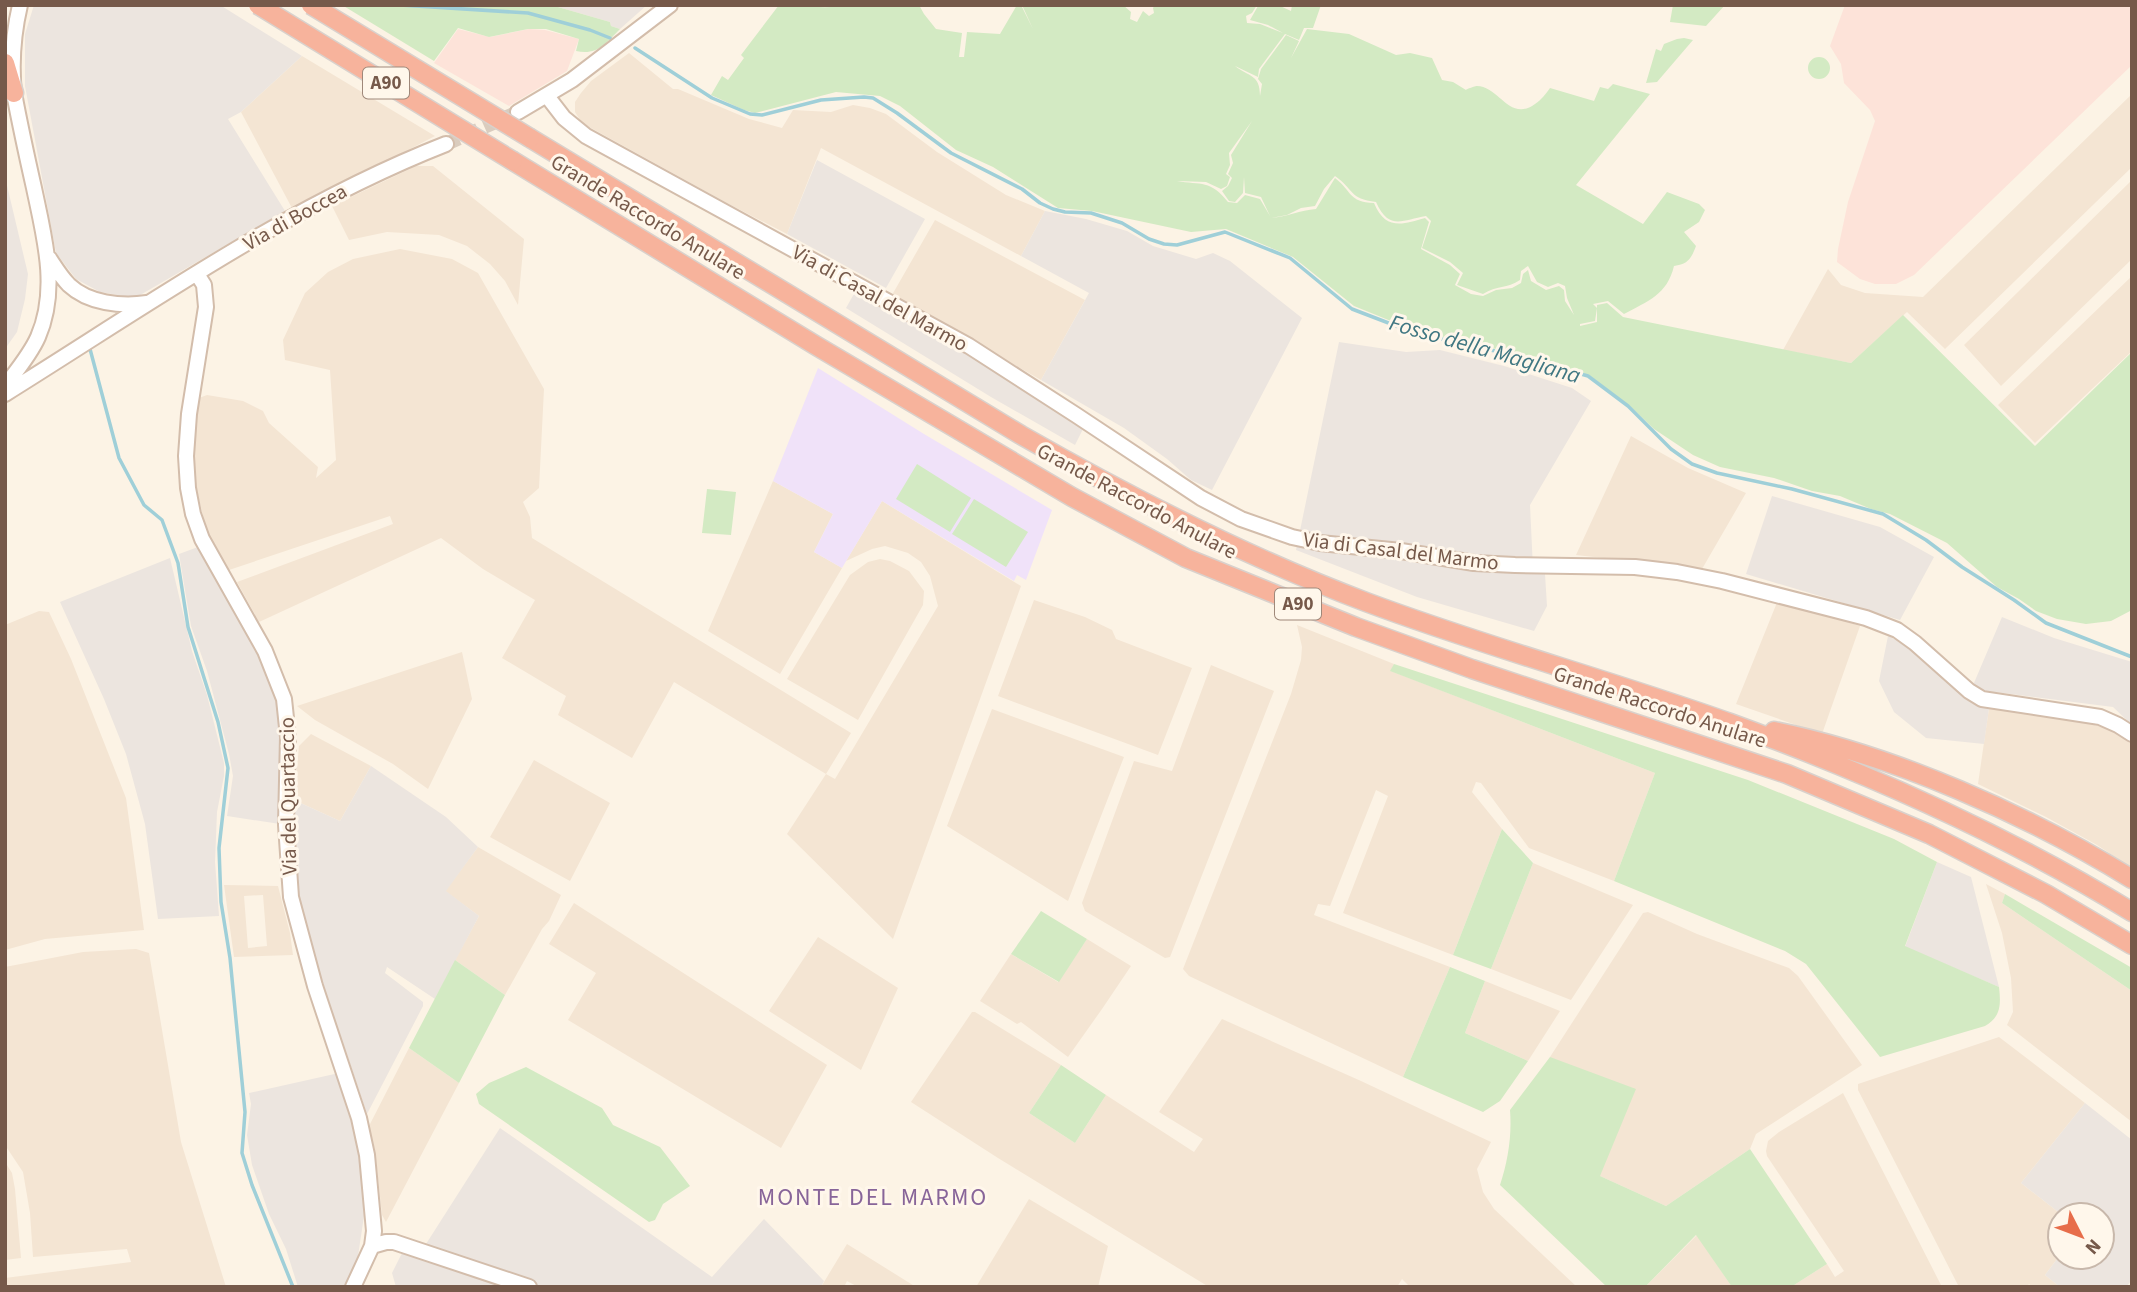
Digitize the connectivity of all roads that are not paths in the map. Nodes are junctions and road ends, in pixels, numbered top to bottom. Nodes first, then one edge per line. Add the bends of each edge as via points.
1 (20, 5) edge
2 (258, 5) edge
3 (311, 5) edge
4 (663, 5) edge
5 (670, 5) edge
6 (653, 17) junction
7 (5, 63) edge
8 (14, 93) junction
9 (547, 96) junction
10 (518, 112) tunnel mouth
11 (446, 144) tunnel mouth
12 (49, 258) junction
13 (197, 274) junction
14 (151, 303) junction
15 (5, 386) edge
16 (5, 394) edge
17 (1730, 723) junction
18 (2132, 734) edge
19 (2132, 879) edge
20 (2132, 912) edge
21 (2132, 945) edge
22 (372, 1246) junction
23 (353, 1287) edge
24 (529, 1287) edge

1 - 8 main road via 13,46
2 - 21 highway, Grande Raccordo Anulare / A90, bridge via 815,345 1060,490 1186,558 1472,670 1787,774 1929,834
3 - 17 highway, Grande Raccordo Anulare / A90, bridge via 1021,435 1199,530 1367,602
4 - 6 main road
5 - 6 main road
6 - 9 main road
7 - 8 highway
8 - 12 main road
9 - 10 main road
9 - 18 main road, Via di Casal del Marmo via 586,136 969,346 1201,498 1241,519 1320,543 1488,564 1635,567 1722,581 1890,626 1986,700 2100,717
11 - 13 main road, Via di Boccea via 288,218
12 - 14 main road via 69,285 85,295 117,304
12 - 15 main road via 39,335
13 - 14 main road, Via di Boccea
13 - 22 main road, Via del Quartaccio via 204,285 206,307 189,415 190,500 207,550 265,651 285,698 290,897 362,1131
14 - 16 main road, Via di Boccea
17 - 19 highway via 1805,737 1962,792
17 - 20 highway, Grande Raccordo Anulare / A90 via 1860,772 1977,826
22 - 23 main road, Via del Quartaccio
22 - 24 main road via 394,1242

